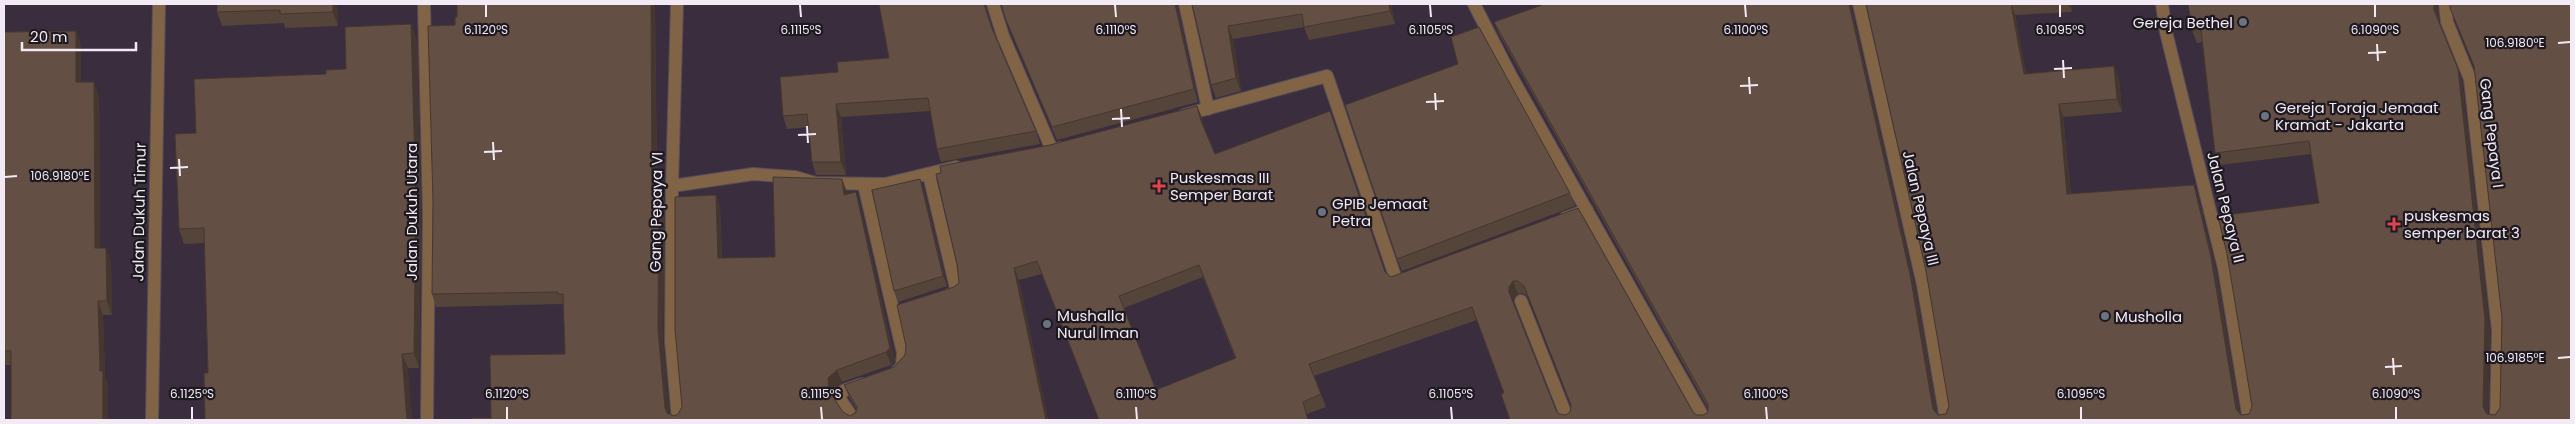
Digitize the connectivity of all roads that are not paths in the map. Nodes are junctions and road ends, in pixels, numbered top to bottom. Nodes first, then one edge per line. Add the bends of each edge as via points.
1 (160, 4) edge
2 (424, 4) edge
3 (677, 4) edge
4 (993, 4) edge
5 (1185, 4) edge
6 (1474, 4) edge
7 (1859, 4) edge
8 (2162, 4) edge
9 (2445, 4) edge
10 (1208, 109) junction
11 (1171, 118) edge
12 (1070, 145) edge
13 (1052, 150) junction
14 (1036, 153) edge
15 (966, 166) edge
16 (929, 175) junction
17 (864, 185) junction
18 (672, 186) junction
19 (1587, 210) junction
20 (1551, 224) edge
21 (1416, 275) edge
22 (936, 300) edge
23 (1520, 301) dead end
24 (887, 375) edge
25 (870, 381) edge
26 (152, 420) edge
27 (427, 420) edge
28 (678, 420) edge
29 (854, 420) edge
30 (1568, 420) edge
31 (1705, 420) edge
32 (1946, 420) edge
33 (2249, 420) edge
34 (2496, 420) edge

1 - 26 street, Jalan Dukuh Timur
2 - 27 street, Jalan Dukuh Utara via 429,214
3 - 18 street, Gang Pepaya VI
4 - 13 street
5 - 10 street
6 - 19 street
7 - 32 street, Jalan Pepaya III via 1923,285
8 - 33 street, Jalan Pepaya II via 2166,32 2224,268
9 - 34 street, Gang Pepaya I via 2447,22 2470,79 2498,331
10 - 11 street
10 - 21 street via 1327,76 1397,282
12 - 13 street
13 - 14 street
15 - 16 street
16 - 17 street
16 - 22 street via 956,288 953,295
17 - 18 street via 815,183 795,177 752,174
17 - 24 street via 898,310 903,360 900,369
18 - 28 street, Gang Pepaya VI via 671,342
19 - 20 street
19 - 31 street
23 - 30 street
25 - 29 street via 840,394

